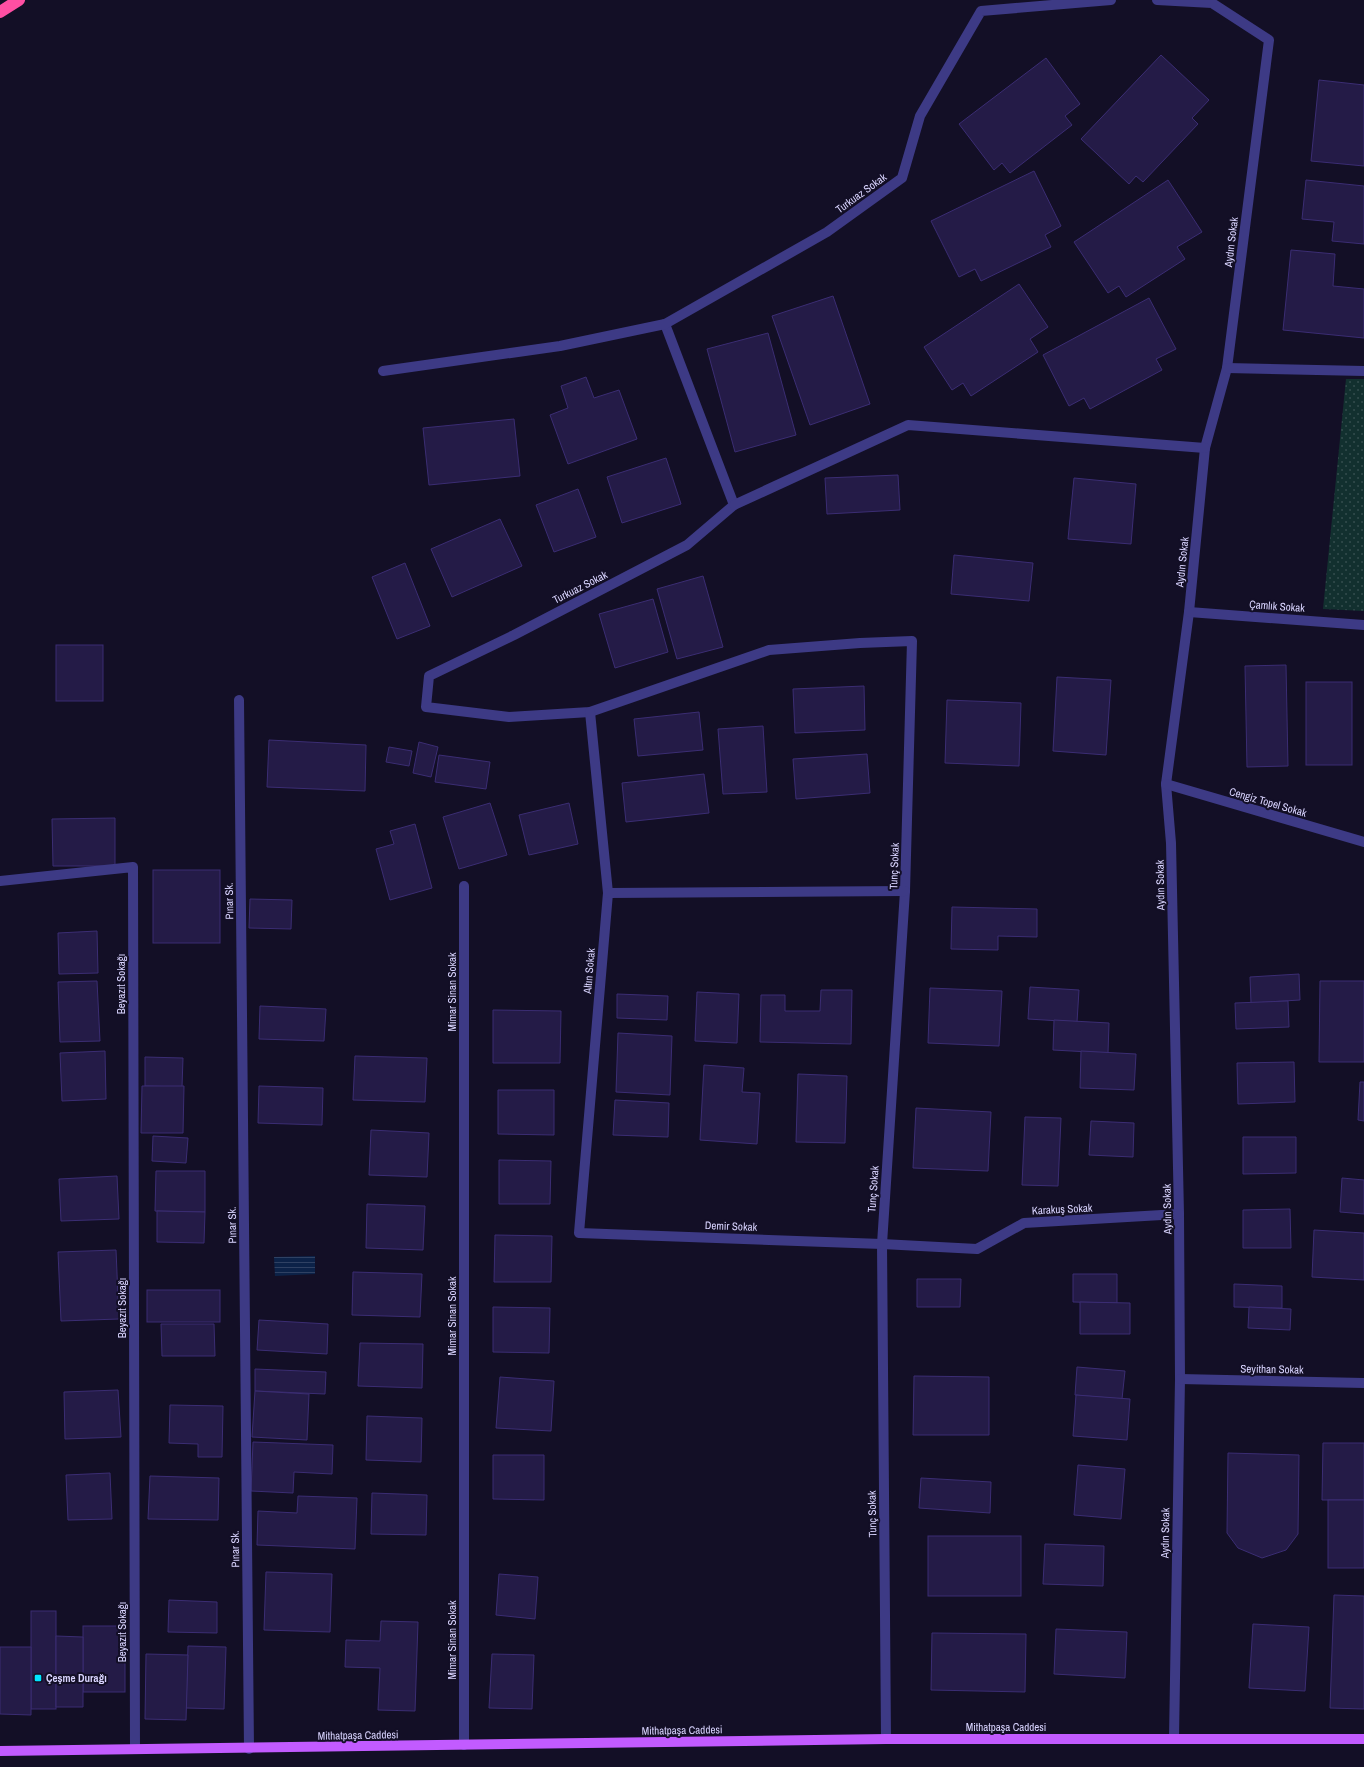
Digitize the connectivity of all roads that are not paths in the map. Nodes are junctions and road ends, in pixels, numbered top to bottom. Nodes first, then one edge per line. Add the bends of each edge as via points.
1 (19, 0) edge
2 (1111, 0) edge
3 (1157, 0) edge
4 (0, 12) edge
5 (664, 324) junction
6 (1227, 368) junction
7 (383, 370) dead end
8 (1364, 371) edge
9 (1205, 448) junction
10 (734, 505) junction
11 (1189, 612) junction
12 (1364, 625) edge
13 (239, 700) dead end
14 (590, 712) junction
15 (1166, 784) junction
16 (1364, 842) edge
17 (0, 881) edge
18 (464, 886) dead end
19 (905, 891) junction
20 (608, 893) junction
21 (1179, 1214) junction
22 (579, 1233) joint
23 (882, 1244) junction
24 (1180, 1379) junction
25 (1364, 1383) edge
26 (1174, 1738) junction
27 (1364, 1739) edge
28 (886, 1740) junction
29 (464, 1745) junction
30 (134, 1748) junction
31 (249, 1749) junction
32 (0, 1751) edge

1 - 4 highway
2 - 5 street, Turkuaz Sokak via 981,11 920,116 902,178 827,232
3 - 6 street, Aydın Sokak via 1212,3 1269,40
5 - 7 street, Turkuaz Sokak via 560,346
5 - 10 street
6 - 8 street
6 - 9 street, Aydın Sokak
9 - 10 street via 908,426
9 - 11 street, Aydın Sokak
10 - 14 street, Turkuaz Sokak via 687,545 429,676 426,706 509,717
11 - 12 street, Çamlık Sokak
11 - 15 street, Aydın Sokak
13 - 31 street, Pınar Sk.
14 - 19 street, Tunç Sokak via 769,650 912,641
14 - 20 street, Altın Sokak
15 - 16 street, Cengiz Topel Sokak
15 - 21 street, Aydın Sokak via 1171,843
17 - 30 street, Beyazıt Sokağı via 133,867
18 - 29 street, Mimar Sinan Sokak
19 - 20 street
19 - 23 street, Tunç Sokak
20 - 22 street, Altın Sokak
21 - 23 street, Karakuş Sokak via 1024,1223 977,1249
21 - 24 street, Aydın Sokak
22 - 23 street, Demir Sokak
23 - 28 street, Tunç Sokak
24 - 25 street, Seyithan Sokak
24 - 26 street, Aydın Sokak
26 - 27 main road, Mithatpaşa Caddesi
26 - 28 main road, Mithatpaşa Caddesi
28 - 29 main road, Mithatpaşa Caddesi
29 - 31 main road, Mithatpaşa Caddesi
30 - 31 main road, Mithatpaşa Caddesi
30 - 32 main road, Mithatpaşa Caddesi

